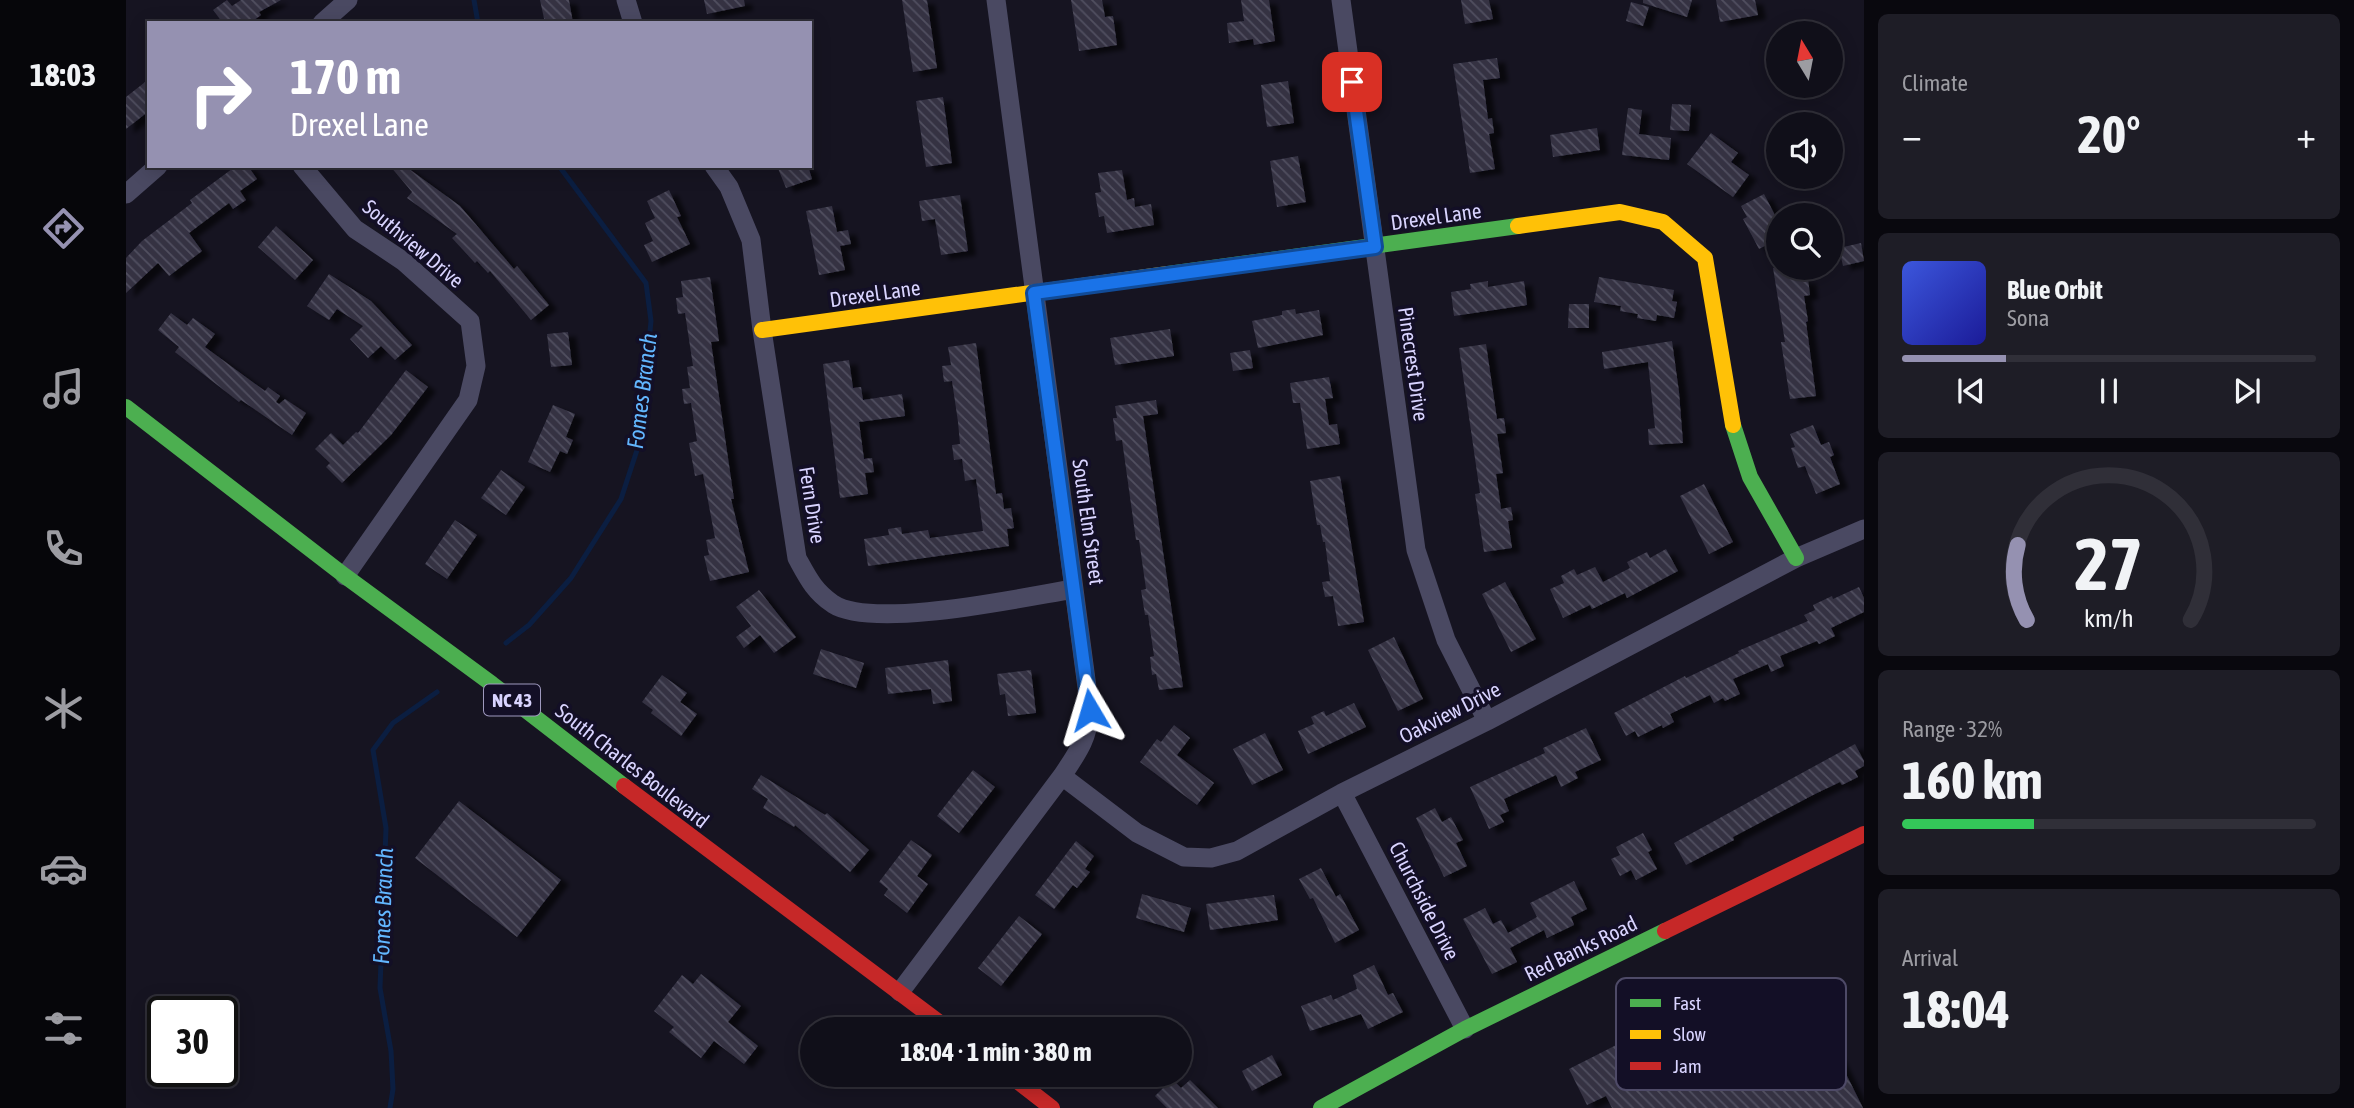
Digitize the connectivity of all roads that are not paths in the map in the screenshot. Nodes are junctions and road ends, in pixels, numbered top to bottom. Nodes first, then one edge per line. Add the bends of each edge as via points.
1 (348, 0) edge
2 (626, 0) edge
3 (996, 0) edge
4 (1341, 0) edge
5 (324, 21) edge
6 (632, 21) edge
7 (156, 168) edge
8 (304, 168) edge
9 (716, 168) edge
10 (126, 194) edge
11 (1375, 247) junction
12 (1034, 293) junction
13 (762, 330) junction
14 (126, 407) edge
15 (1864, 529) edge
16 (1796, 558) junction
17 (345, 576) junction
18 (1074, 589) junction
19 (1487, 721) junction
20 (1062, 776) junction
21 (1342, 793) junction
22 (1864, 834) edge
23 (900, 992) junction
24 (932, 1017) edge
25 (1465, 1030) junction
26 (1025, 1087) edge
27 (1052, 1108) edge
28 (1321, 1108) edge

1 - 5 street
2 - 6 street
3 - 12 street, South Elm Street
4 - 11 street, Pinecrest Drive
7 - 10 street
8 - 17 street, Southview Drive via 355,229 403,261 470,321 476,366 468,400
9 - 13 street, Fern Drive via 751,240
11 - 12 street, Drexel Lane
11 - 16 street, Drexel Lane via 1620,212 1664,222 1705,258 1734,428 1750,477
11 - 19 street, Pinecrest Drive via 1416,550 1446,640
12 - 13 street, Drexel Lane
12 - 18 street, South Elm Street
13 - 18 street, Fern Drive via 797,558 812,587 836,606 904,615
14 - 17 street, South Charles Boulevard / NC 43
15 - 16 street, Oakview Drive
16 - 19 street, Oakview Drive
17 - 23 street, South Charles Boulevard / NC 43
18 - 20 street, South Elm Street via 1090,710 1083,747
19 - 21 street, Oakview Drive
20 - 21 street, Oakview Drive via 1137,834 1184,857 1211,858 1237,851
20 - 23 street, South Elm Street
21 - 25 street, Churchside Drive
22 - 25 street, Red Banks Road
23 - 24 street, South Charles Boulevard / NC 43
25 - 28 street, Red Banks Road
26 - 27 street

